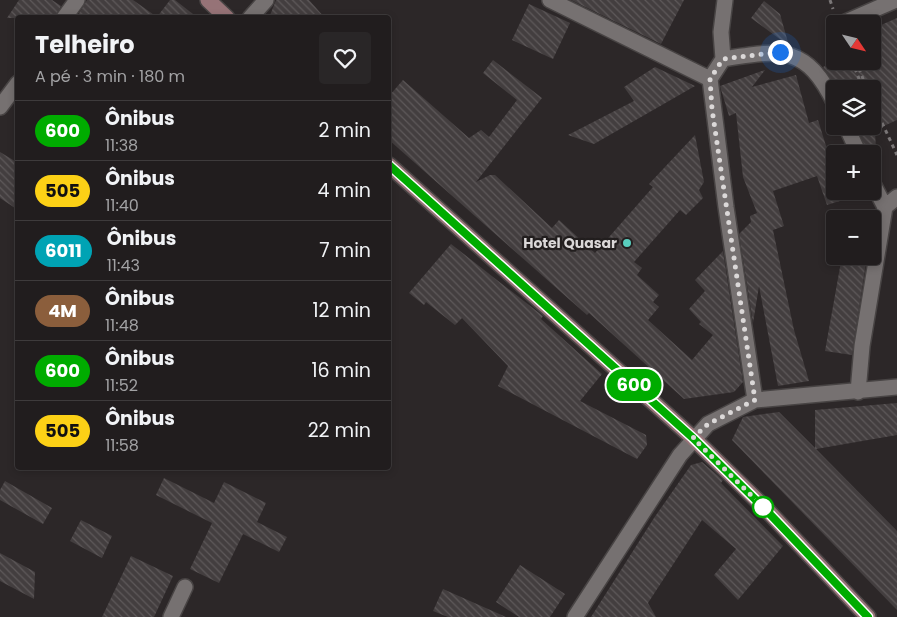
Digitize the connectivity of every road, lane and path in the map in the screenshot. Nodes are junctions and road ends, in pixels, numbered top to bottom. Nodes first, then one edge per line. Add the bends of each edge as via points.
1 (77, 0) edge
2 (208, 0) edge
3 (266, 0) edge
4 (550, 0) edge
5 (725, 0) edge
6 (896, 0) edge
7 (66, 15) edge
8 (224, 15) edge
9 (253, 15) edge
10 (862, 15) edge
11 (723, 59) junction
12 (710, 79) junction
13 (15, 87) edge
14 (826, 89) edge
15 (0, 107) edge
16 (881, 121) edge
17 (881, 127) edge
18 (886, 132) junction
19 (897, 155) edge
20 (391, 167) edge
21 (897, 197) edge
22 (881, 199) edge
23 (885, 207) junction
24 (897, 387) edge
25 (858, 392) junction
26 (755, 400) junction
27 (693, 438) junction
28 (185, 587) dead end
29 (171, 617) edge
30 (575, 617) edge
31 (868, 617) edge

1 - 7 street
2 - 8 main road
3 - 9 street
4 - 12 street
5 - 11 street via 721,32
6 - 10 street
11 - 12 street
11 - 14 street via 780,52 813,68
12 - 26 street via 724,198
13 - 15 street
16 - 18 path
17 - 18 path
18 - 19 path
20 - 27 main road
21 - 23 street
22 - 23 street
23 - 25 street via 862,346
24 - 25 street
25 - 26 street
26 - 27 street via 708,424
27 - 30 street
27 - 31 main road
28 - 29 street

